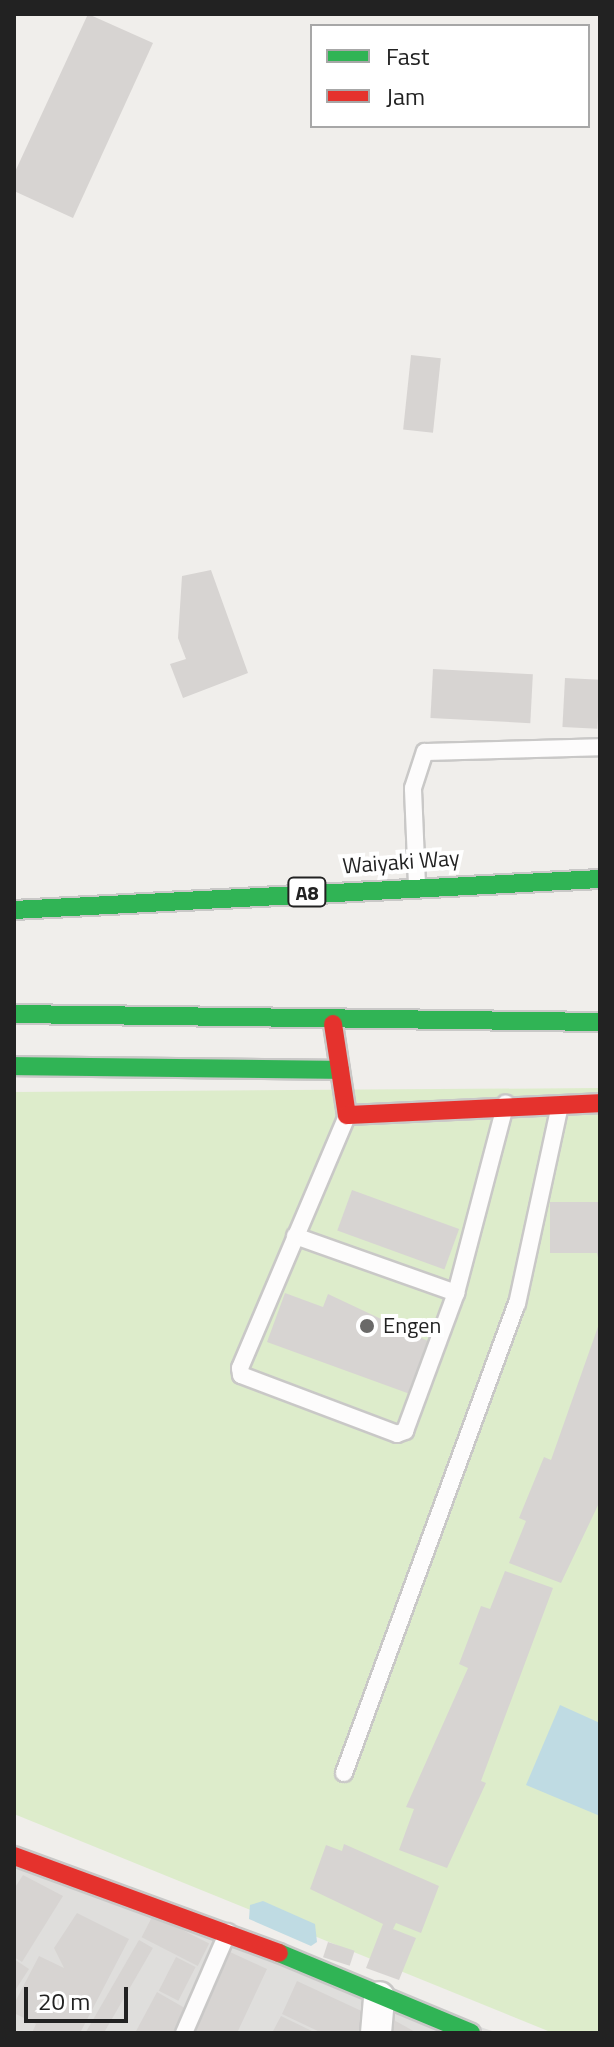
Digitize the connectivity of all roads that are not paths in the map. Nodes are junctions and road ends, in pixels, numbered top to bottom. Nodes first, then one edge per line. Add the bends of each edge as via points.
1 (600, 747) edge
2 (600, 879) edge
3 (417, 885) junction
4 (14, 910) edge
5 (14, 1014) edge
6 (600, 1022) edge
7 (333, 1024) junction
8 (14, 1066) edge
9 (340, 1070) junction
10 (506, 1102) junction
11 (600, 1103) edge
12 (560, 1105) junction
13 (347, 1115) junction
14 (295, 1236) junction
15 (456, 1293) junction
16 (344, 1773) dead end
17 (14, 1856) edge
18 (228, 1932) junction
19 (379, 1997) junction
20 (184, 2033) edge
21 (376, 2033) edge
22 (471, 2033) edge

1 - 3 lane via 425,752 413,788
2 - 3 main road, Waiyaki Way / A8
3 - 4 main road, Waiyaki Way / A8
5 - 7 main road
6 - 7 main road
7 - 9 main road
8 - 9 main road
9 - 13 main road
10 - 12 main road
10 - 13 main road
10 - 15 lane
11 - 12 main road
12 - 16 lane via 517,1304
13 - 14 lane
14 - 15 lane
14 - 15 lane via 241,1375 397,1434 405,1431
17 - 18 main road
18 - 19 main road
18 - 20 lane
19 - 21 street
19 - 22 main road

